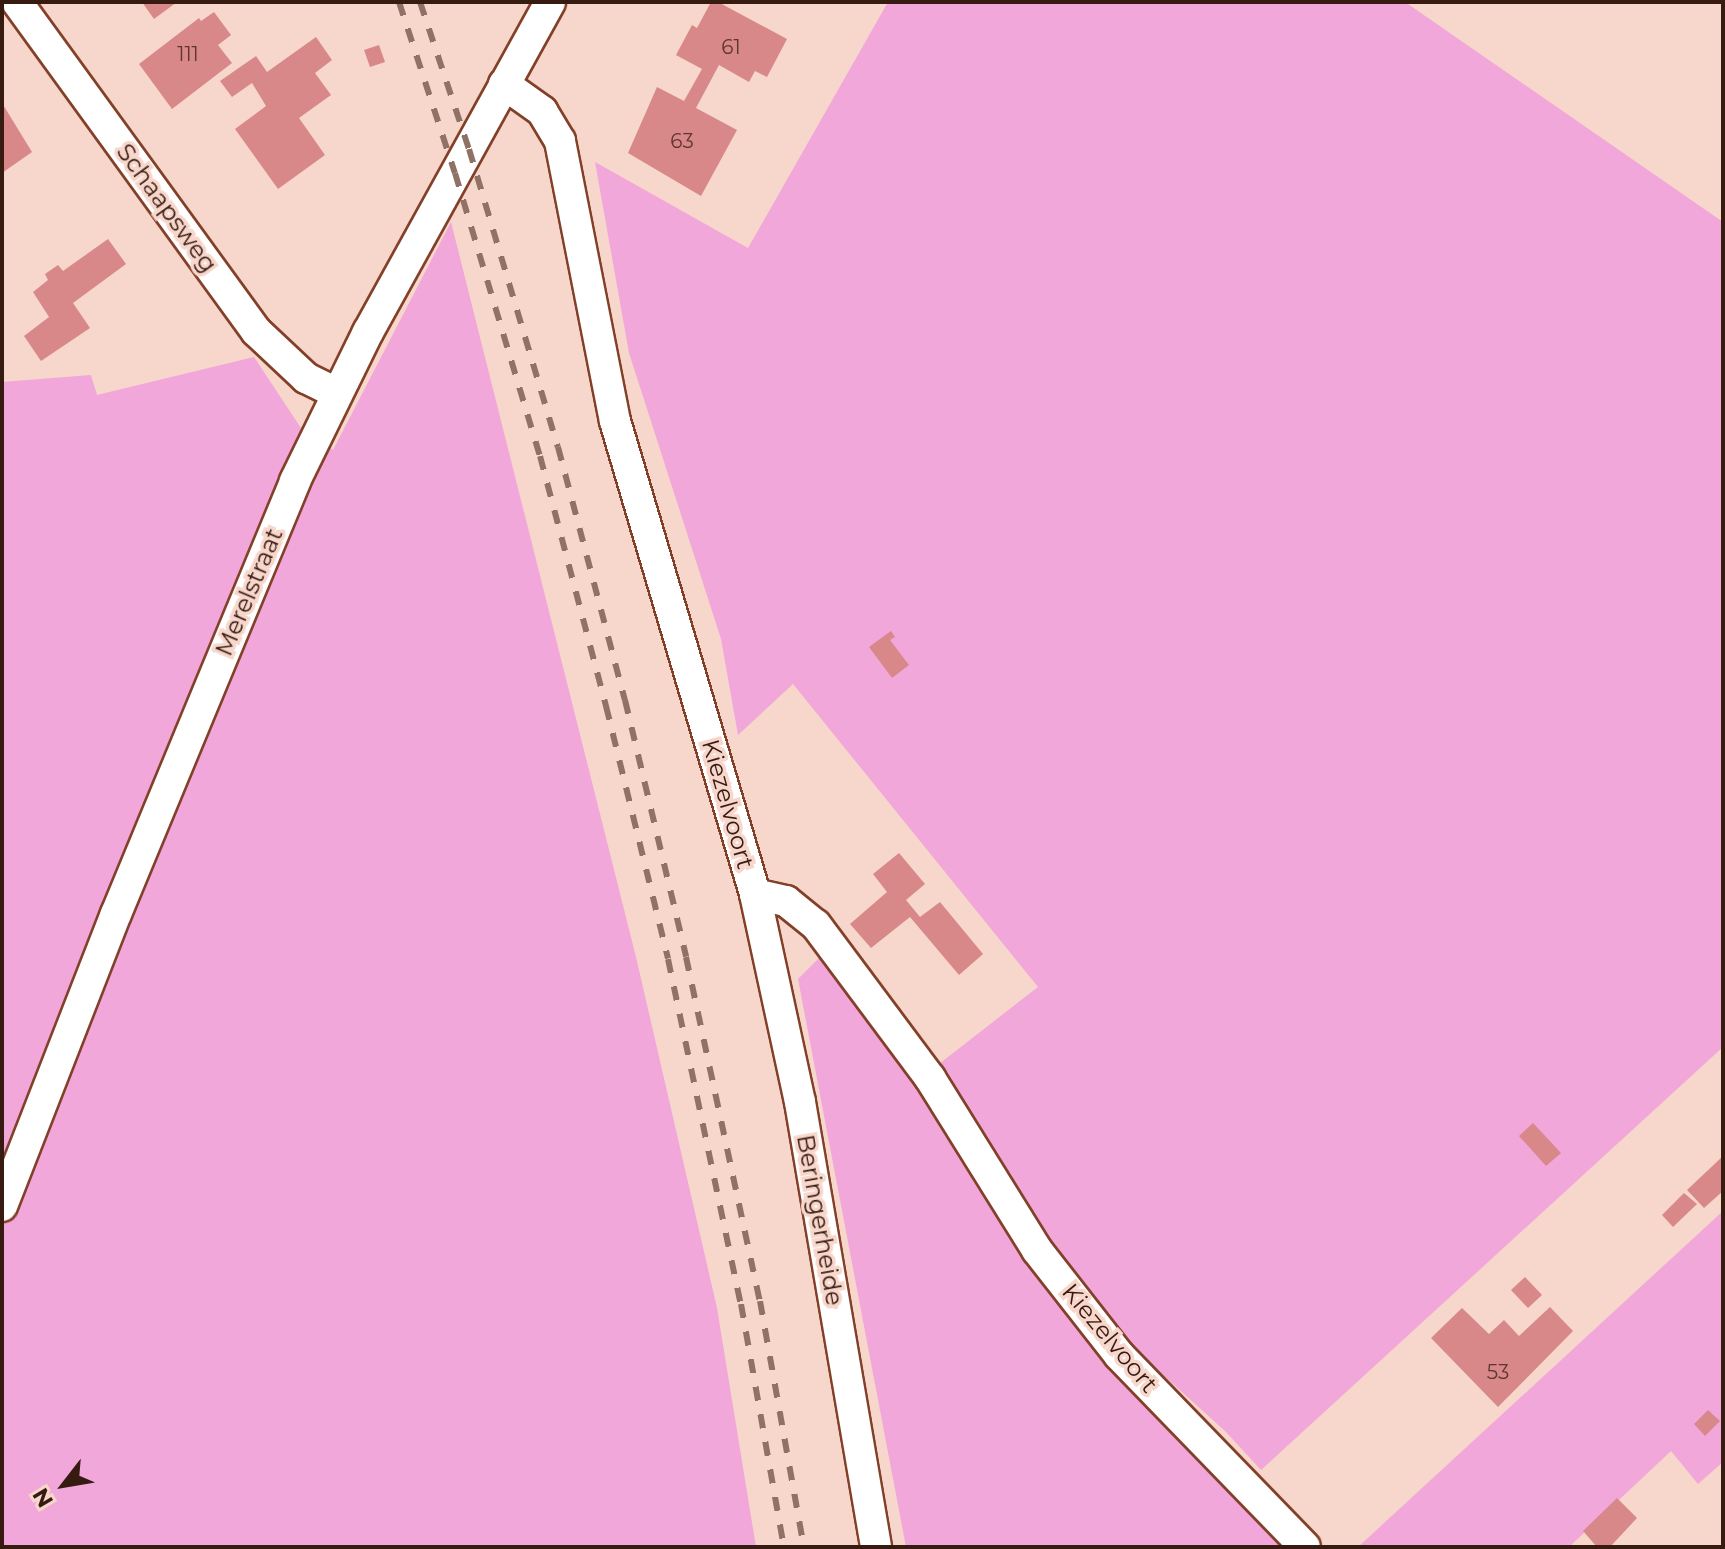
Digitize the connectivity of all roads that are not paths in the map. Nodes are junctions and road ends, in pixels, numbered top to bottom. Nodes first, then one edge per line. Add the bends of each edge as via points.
1 (17, 2) edge
2 (550, 2) edge
3 (504, 84) junction
4 (337, 393) junction
5 (755, 894) junction
6 (2, 1206) edge
7 (876, 1547) edge
8 (1305, 1547) edge

1 - 4 street, Schaapsweg via 256,331 306,378
2 - 3 street, Merelstraat
3 - 4 street, Merelstraat
3 - 5 street, Kiezelvoort via 542,111 560,141 615,421
4 - 6 street, Merelstraat via 295,481 141,852
5 - 7 street, Beringerheide via 800,1102
5 - 8 street, Kiezelvoort via 786,901 816,925 930,1078 1037,1250 1119,1355

